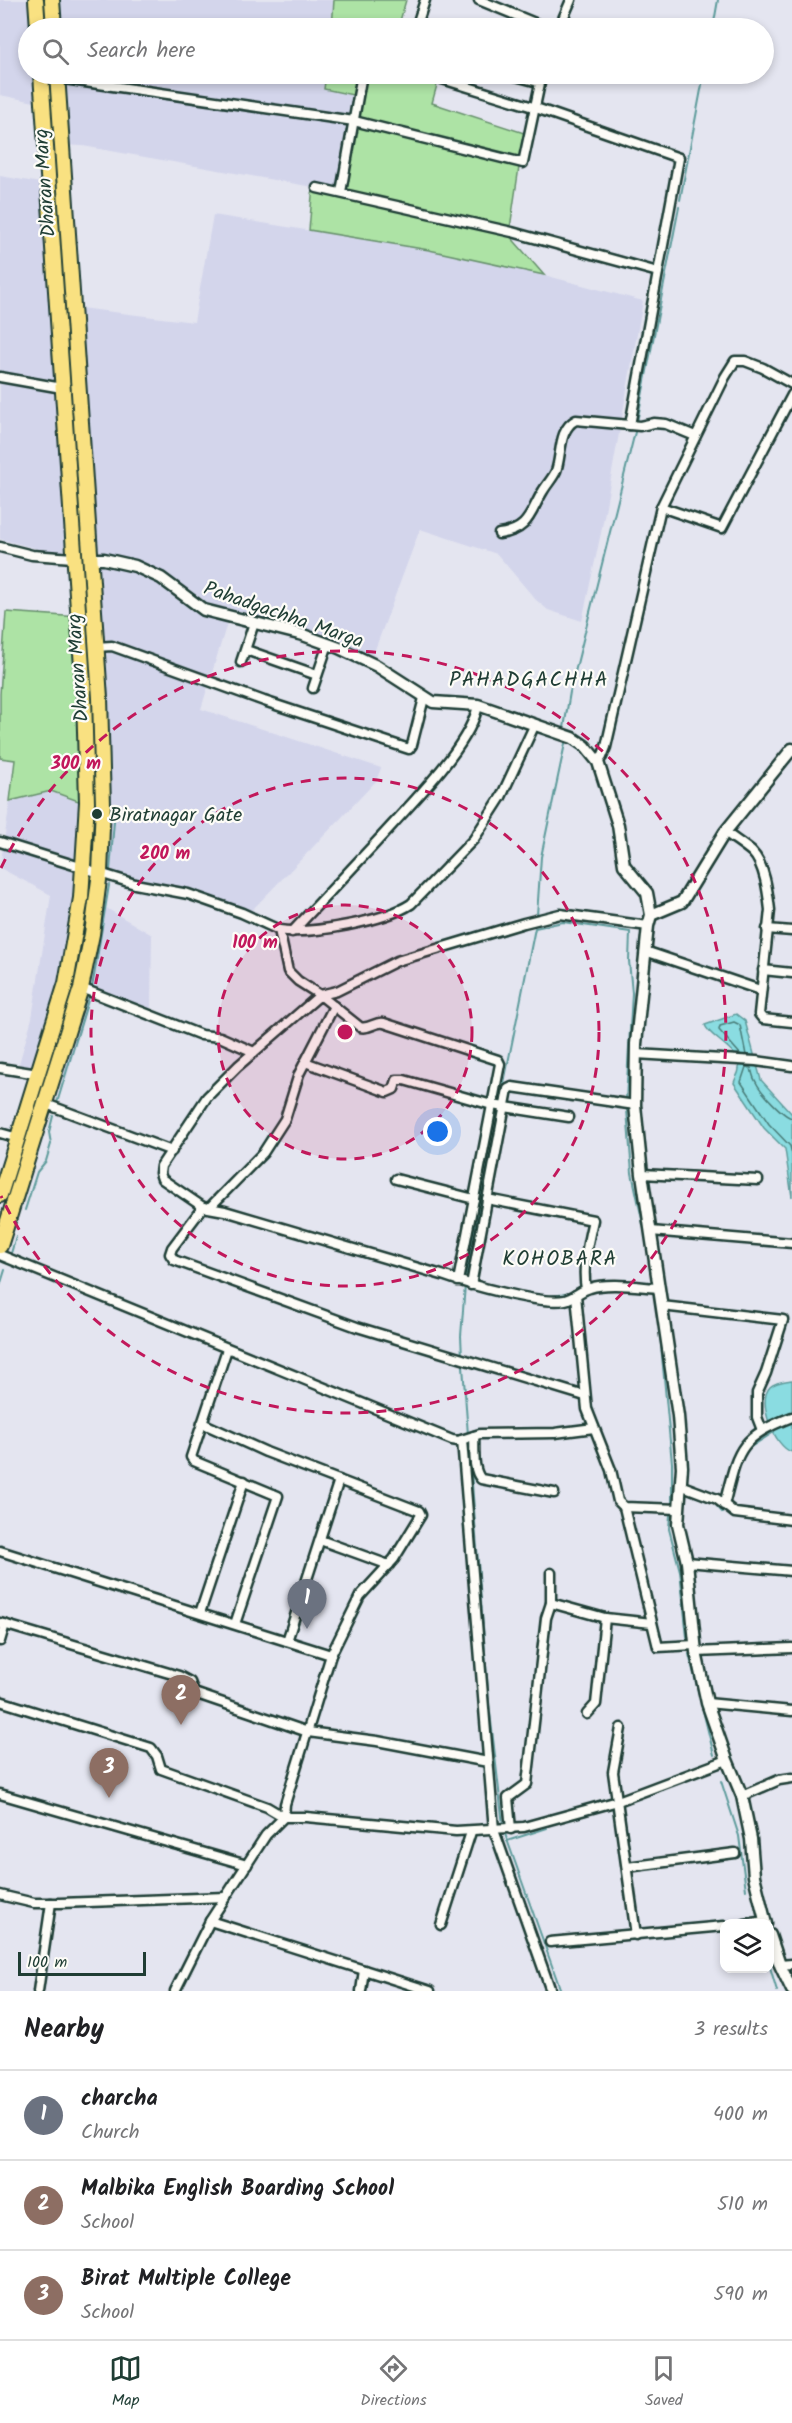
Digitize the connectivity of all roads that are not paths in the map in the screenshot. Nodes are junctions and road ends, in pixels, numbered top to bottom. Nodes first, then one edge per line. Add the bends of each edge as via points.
1 (36, 0) edge
2 (52, 0) edge
3 (425, 0) edge
4 (479, 0) edge
5 (571, 0) edge
6 (37, 18) edge
7 (53, 18) edge
8 (419, 18) edge
9 (523, 18) edge
10 (564, 18) edge
11 (42, 84) edge
12 (58, 84) edge
13 (110, 84) edge
14 (360, 84) edge
15 (458, 84) edge
16 (539, 84) edge
17 (533, 107) junction
18 (354, 121) junction
19 (317, 188) dead end
20 (341, 192) junction
21 (658, 272) junction
22 (0, 377) edge
23 (792, 384) edge
24 (62, 388) junction
25 (792, 395) edge
26 (630, 425) junction
27 (695, 436) junction
28 (661, 507) junction
29 (499, 534) dead end
30 (0, 547) edge
31 (74, 558) junction
32 (89, 560) junction
33 (254, 623) junction
34 (328, 644) junction
35 (96, 648) junction
36 (246, 650) junction
37 (242, 663) dead end
38 (317, 675) junction
39 (313, 688) dead end
40 (424, 698) junction
41 (478, 705) junction
42 (535, 724) junction
43 (791, 751) edge
44 (598, 762) junction
45 (725, 832) junction
46 (0, 842) edge
47 (84, 868) junction
48 (100, 872) junction
49 (650, 921) junction
50 (768, 929) junction
51 (279, 930) junction
52 (792, 931) edge
53 (292, 932) junction
54 (645, 951) junction
55 (763, 970) junction
56 (792, 973) edge
57 (81, 988) junction
58 (760, 990) junction
59 (320, 995) junction
60 (334, 1006) junction
61 (792, 1022) edge
62 (254, 1052) junction
63 (636, 1053) junction
64 (305, 1062) junction
65 (792, 1066) edge
66 (0, 1068) edge
67 (38, 1074) junction
68 (46, 1104) junction
69 (492, 1105) junction
70 (635, 1105) junction
71 (504, 1107) junction
72 (568, 1117) dead end
73 (0, 1133) edge
74 (18, 1138) junction
75 (172, 1151) junction
76 (642, 1174) junction
77 (396, 1179) dead end
78 (758, 1180) dead end
79 (1, 1188) edge
80 (474, 1199) junction
81 (487, 1199) junction
82 (207, 1207) junction
83 (651, 1232) junction
84 (792, 1243) edge
85 (0, 1246) edge
86 (0, 1255) edge
87 (458, 1281) junction
88 (471, 1284) junction
89 (659, 1288) junction
90 (586, 1289) junction
91 (576, 1295) junction
92 (662, 1306) junction
93 (227, 1349) junction
94 (585, 1396) junction
95 (790, 1418) edge
96 (202, 1424) junction
97 (594, 1428) junction
98 (764, 1429) junction
99 (474, 1436) junction
100 (462, 1440) junction
101 (339, 1480) junction
102 (244, 1481) junction
103 (681, 1485) junction
104 (554, 1493) dead end
105 (724, 1505) junction
106 (624, 1507) junction
107 (679, 1509) junction
108 (792, 1520) edge
109 (320, 1540) junction
110 (0, 1551) edge
111 (687, 1562) junction
112 (388, 1565) junction
113 (792, 1571) edge
114 (551, 1573) dead end
115 (551, 1603) junction
116 (200, 1613) junction
117 (606, 1618) junction
118 (652, 1623) junction
119 (3, 1624) edge
120 (235, 1624) junction
121 (0, 1641) edge
122 (287, 1641) junction
123 (792, 1648) edge
124 (696, 1649) junction
125 (331, 1655) junction
126 (0, 1701) edge
127 (707, 1703) junction
128 (792, 1712) edge
129 (587, 1714) dead end
130 (621, 1728) dead end
131 (308, 1732) junction
132 (727, 1760) junction
133 (488, 1762) junction
134 (792, 1778) edge
135 (0, 1794) edge
136 (742, 1796) junction
137 (618, 1801) junction
138 (284, 1817) junction
139 (511, 1829) junction
140 (494, 1830) junction
141 (471, 1832) junction
142 (735, 1853) dead end
143 (247, 1865) junction
144 (627, 1867) junction
145 (0, 1895) edge
146 (226, 1898) junction
147 (51, 1903) junction
148 (764, 1919) edge
149 (210, 1921) junction
150 (441, 1925) dead end
151 (720, 1926) edge
152 (636, 1935) junction
153 (550, 1942) dead end
154 (774, 1947) edge
155 (792, 1964) edge
156 (780, 1965) junction
157 (364, 1970) junction
158 (792, 1989) edge
159 (430, 1990) edge
160 (38, 1991) edge
161 (176, 1991) edge
162 (361, 1991) edge
163 (551, 1991) edge

1 - 6 main road
2 - 7 main road
3 - 8 street
4 - 9 street
5 - 10 street
11 - 24 main road, Dharan Marg
12 - 32 main road, Dharan Marg
13 - 18 street
14 - 18 street
15 - 17 street
16 - 17 street
17 - 18 street via 523,163
17 - 21 street via 679,158
18 - 20 street
19 - 20 street
20 - 21 street via 512,232
21 - 26 street
22 - 24 street
23 - 27 street via 746,361 735,361
24 - 31 main road, Dharan Marg
25 - 28 street via 722,528
26 - 27 street via 666,424
26 - 29 street via 572,422 556,470 531,517 508,533
27 - 28 street
28 - 44 street via 606,747
30 - 31 street via 32,555
31 - 47 main road, Dharan Marg via 84,696
32 - 33 street, Pahadgachha Marga via 135,566 161,578 204,610
32 - 35 main road, Dharan Marg
33 - 34 street, Pahadgachha Marga
33 - 36 street
34 - 38 street
34 - 40 street, Pahadgachha Marga via 377,666
35 - 40 street via 112,646 409,749
35 - 48 main road, Dharan Marg via 103,805
36 - 37 street
36 - 38 street
38 - 39 street
40 - 41 street, Pahadgachha Marga
41 - 42 street, Pahadgachha Marga
41 - 53 street via 476,717 432,781
42 - 44 street, Pahadgachha Marga via 573,738
42 - 53 street via 501,797 474,839 411,904 400,911 333,927
43 - 45 street
44 - 49 street, Pahadgachha Marga via 618,825 624,865 647,893
45 - 49 street via 682,903
45 - 50 street via 757,860 769,898
46 - 47 street
47 - 48 street
47 - 67 main road, Dharan Marg via 66,983
48 - 51 street via 213,902
48 - 57 main road, Dharan Marg
49 - 54 street
49 - 59 street via 552,916 397,961 337,991
50 - 52 street
50 - 55 street
51 - 53 street
51 - 59 street via 288,971
54 - 58 street
54 - 63 street
55 - 56 street
55 - 58 street
57 - 62 street
57 - 68 main road, Dharan Marg
58 - 61 street via 759,1011 763,1019
59 - 60 street
59 - 62 street
60 - 64 street
60 - 69 street via 363,1028 384,1023 498,1060
62 - 75 street via 207,1097
63 - 65 street
63 - 70 street
64 - 69 street via 387,1092 394,1089 398,1080 404,1080
64 - 82 street via 285,1119 263,1153
66 - 67 street
67 - 74 main road, Dharan Marg
68 - 75 street
68 - 85 main road, Dharan Marg
69 - 71 street
69 - 80 street
70 - 71 street via 512,1087
70 - 76 street
71 - 72 street
71 - 81 street
73 - 74 street
74 - 79 main road, Dharan Marg
75 - 82 street via 161,1166 162,1179
76 - 78 street
76 - 83 street
77 - 80 street
80 - 87 street
81 - 88 street
81 - 90 street via 593,1220 587,1248
82 - 87 street
82 - 94 street via 171,1248 174,1260 357,1326
83 - 84 street
83 - 89 street
86 - 93 street
87 - 88 street
88 - 91 street via 551,1300
89 - 90 street
89 - 92 street
90 - 91 street
91 - 94 street
92 - 98 street via 783,1320 757,1393 757,1417
92 - 103 street via 678,1416
93 - 96 street
93 - 100 street via 452,1440
94 - 97 street
95 - 98 street
96 - 101 street
96 - 102 street via 192,1459
97 - 99 street
97 - 106 street via 611,1470 618,1501
98 - 105 street via 747,1441 737,1456
99 - 100 street
99 - 104 street via 481,1479
100 - 133 street
101 - 109 street
101 - 112 street via 419,1511 420,1519
102 - 116 street
102 - 120 street via 278,1496
103 - 105 street
103 - 107 street
105 - 108 street via 745,1516
106 - 107 street
106 - 118 street
107 - 111 street via 678,1524
109 - 112 street
109 - 122 street
110 - 116 street
111 - 113 street
111 - 124 street
112 - 125 street via 360,1596
114 - 115 street
115 - 117 street
115 - 139 street via 527,1784 508,1798
116 - 120 street
117 - 118 street
117 - 129 street via 596,1704
118 - 124 street via 658,1647
119 - 121 street
119 - 131 street via 179,1676 190,1682 194,1693
120 - 122 street
122 - 125 street
123 - 124 street
124 - 127 street
125 - 131 street
126 - 138 street via 151,1748 161,1769 267,1807
127 - 128 street
127 - 132 street
130 - 137 street via 613,1772
131 - 133 street
131 - 138 street
132 - 136 street
132 - 137 street
133 - 140 street
134 - 136 street
135 - 143 street
136 - 148 street
137 - 139 street
137 - 144 street
138 - 141 street
138 - 143 street via 266,1835
139 - 140 street
140 - 141 street
140 - 163 street
141 - 150 street
142 - 144 street
143 - 146 street
144 - 152 street
145 - 147 street
146 - 147 street
146 - 149 street
147 - 160 street
149 - 157 street
149 - 161 street
151 - 152 street
152 - 153 street
154 - 156 street
155 - 156 street
156 - 158 street
157 - 159 street
157 - 162 street

